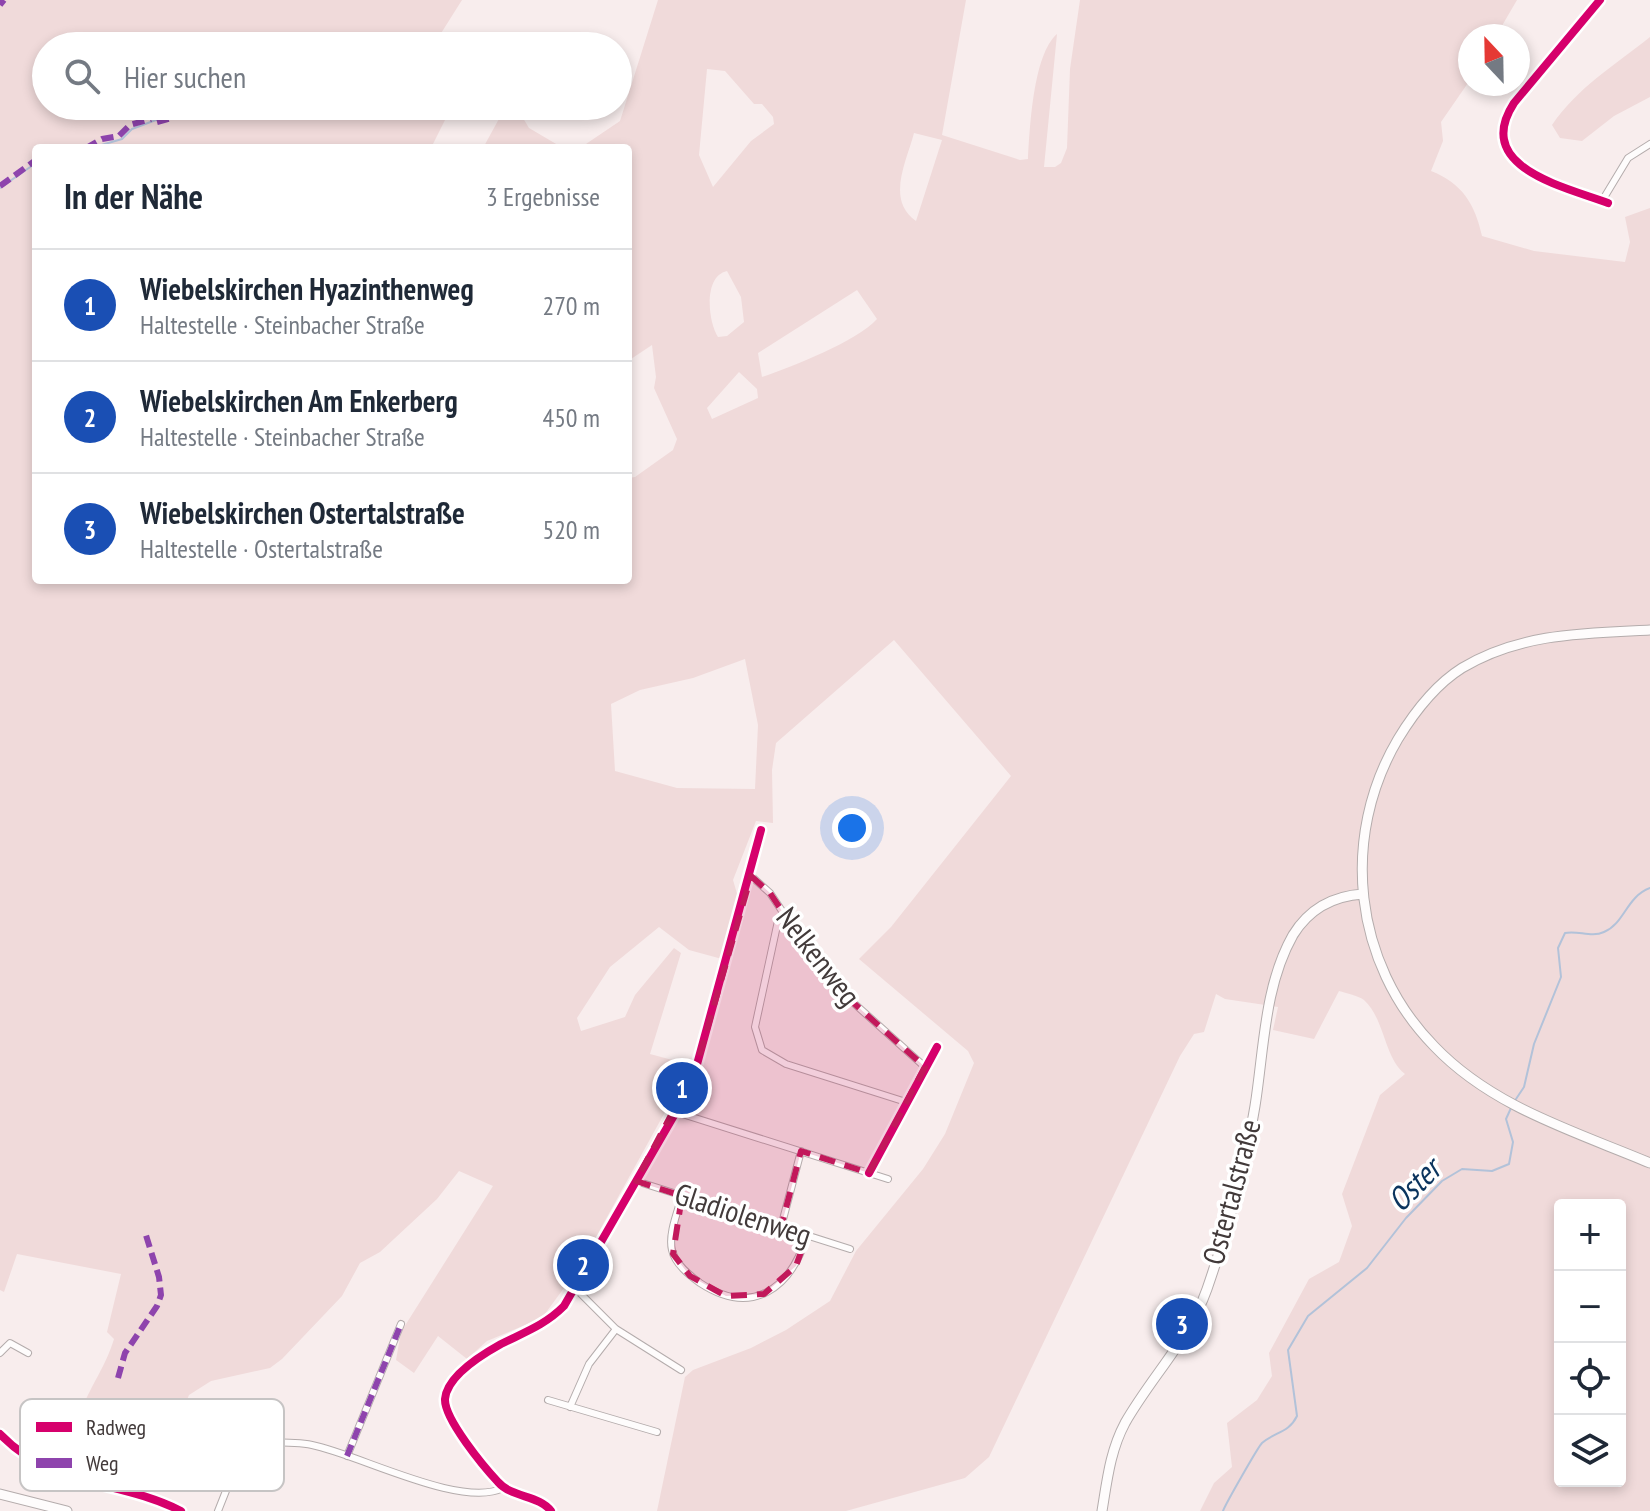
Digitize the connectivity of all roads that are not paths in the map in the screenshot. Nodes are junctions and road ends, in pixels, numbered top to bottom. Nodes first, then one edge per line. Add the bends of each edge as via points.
1 (1600, 0) edge
2 (1650, 144) edge
3 (1650, 630) edge
4 (761, 830) dead end
5 (751, 876) junction
6 (1363, 894) junction
7 (783, 914) junction
8 (937, 1047) dead end
9 (925, 1067) junction
10 (906, 1102) junction
11 (676, 1112) junction
12 (801, 1151) junction
13 (1650, 1163) edge
14 (869, 1173) junction
15 (888, 1179) dead end
16 (636, 1181) junction
17 (682, 1196) junction
18 (781, 1227) junction
19 (807, 1235) junction
20 (850, 1249) dead end
21 (576, 1289) junction
22 (401, 1324) dead end
23 (616, 1329) junction
24 (0, 1353) edge
25 (28, 1353) dead end
26 (681, 1370) dead end
27 (548, 1400) dead end
28 (570, 1407) junction
29 (657, 1432) dead end
30 (0, 1434) edge
31 (284, 1444) edge
32 (20, 1449) edge
33 (347, 1456) junction
34 (503, 1488) junction
35 (130, 1491) edge
36 (226, 1491) edge
37 (0, 1494) edge
38 (67, 1511) edge
39 (181, 1511) edge
40 (218, 1511) edge
41 (551, 1511) edge
42 (1102, 1511) edge

1 - 2 street via 1514,103 1505,135 1519,168 1605,202 1628,158
3 - 6 main road via 1529,641 1489,654 1446,679 1419,708 1382,769 1364,833
4 - 5 street
5 - 7 street, Nelkenweg
5 - 11 street via 708,1029
6 - 13 main road via 1378,959 1401,1004 1431,1044 1480,1085 1533,1114
6 - 42 main road, Ostertalstraße via 1318,907 1301,923 1286,950 1270,1003 1251,1131 1206,1289 1181,1342 1124,1425 1110,1460
7 - 9 street, Nelkenweg via 828,980
7 - 10 street via 756,1016 755,1034 762,1050 786,1064
8 - 9 street
9 - 10 street
10 - 14 street
11 - 12 street
11 - 16 street
12 - 14 street
12 - 18 street
14 - 15 street
16 - 17 street, Gladiolenweg
16 - 21 street
17 - 18 street, Gladiolenweg
17 - 19 street via 673,1254 690,1276 726,1296 751,1297 773,1289 796,1266
18 - 19 street, Gladiolenweg
19 - 20 street, Gladiolenweg
21 - 23 street
21 - 34 street via 553,1317 489,1351 447,1393 451,1419
22 - 33 street
23 - 26 street
23 - 28 street via 589,1364
24 - 25 street via 10,1343
27 - 28 street
28 - 29 street
30 - 32 street
31 - 33 street
33 - 34 street via 447,1489
34 - 41 street
35 - 39 street
36 - 40 street
37 - 38 main road

